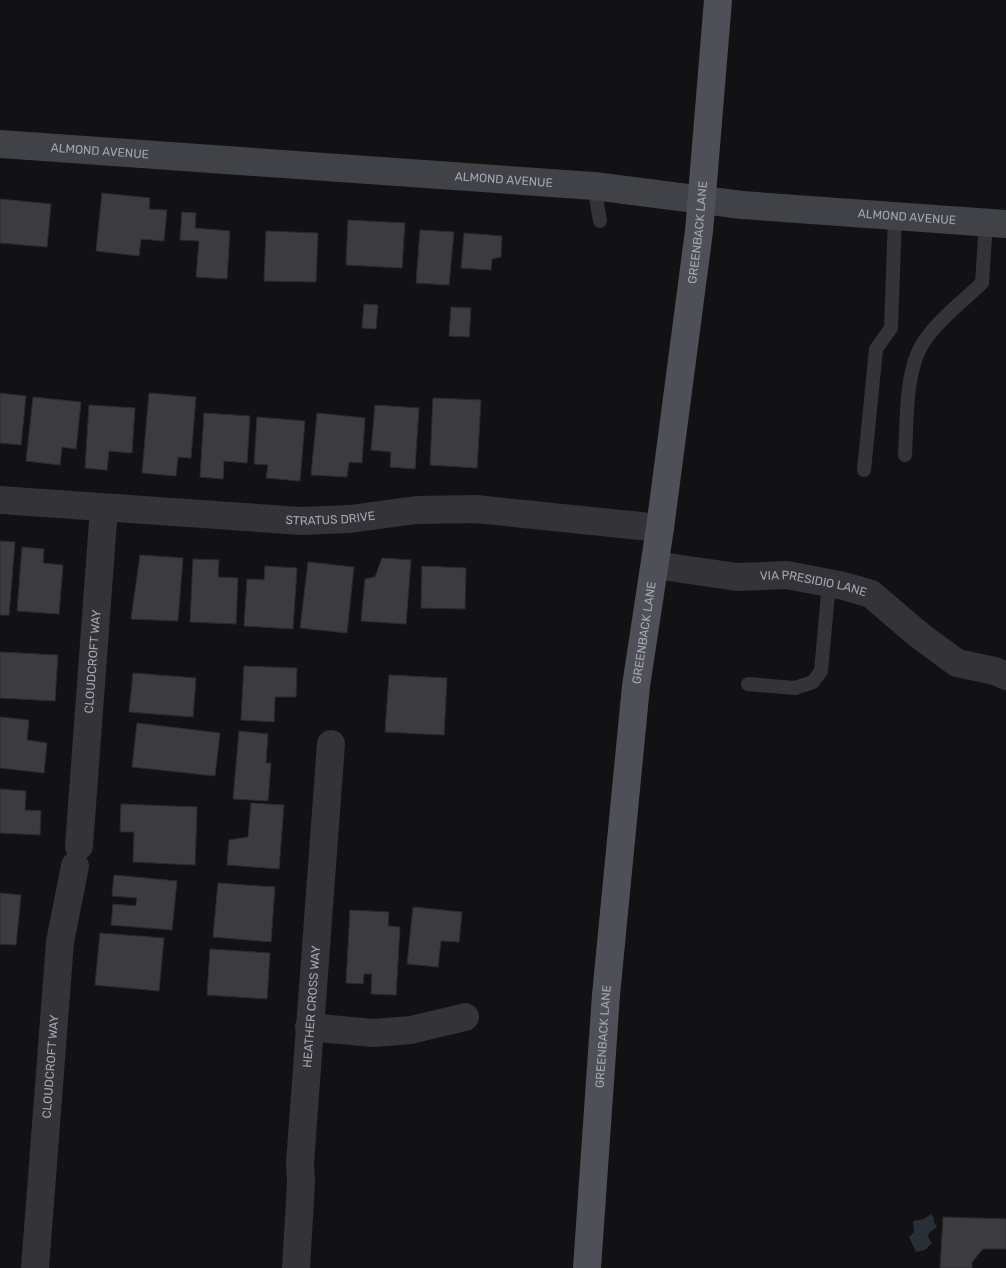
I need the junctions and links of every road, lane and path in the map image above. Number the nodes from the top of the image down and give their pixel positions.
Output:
1 (718, 0) edge
2 (0, 144) edge
3 (594, 186) junction
4 (702, 200) junction
5 (895, 216) junction
6 (600, 221) dead end
7 (996, 223) edge
8 (905, 455) dead end
9 (864, 470) dead end
10 (0, 500) edge
11 (104, 508) junction
12 (660, 528) junction
13 (655, 565) junction
14 (829, 583) junction
15 (1006, 676) edge
16 (748, 684) dead end
17 (331, 744) dead end
18 (465, 1017) dead end
19 (309, 1027) junction
20 (35, 1268) edge
21 (296, 1268) edge
22 (587, 1268) edge

1 - 4 main road, GREENBACK LANE
2 - 3 street, ALMOND AVENUE
3 - 4 street, ALMOND AVENUE
3 - 6 lane
4 - 5 street, ALMOND AVENUE
4 - 12 main road, GREENBACK LANE
5 - 7 street, ALMOND AVENUE
5 - 9 lane
7 - 8 lane
10 - 11 street, STRATUS DRIVE
11 - 12 street, STRATUS DRIVE
11 - 20 street, CLOUDCROFT WAY
12 - 13 main road, GREENBACK LANE
13 - 14 street, VIA PRESIDIO LANE
13 - 22 main road, GREENBACK LANE
14 - 15 street, VIA PRESIDIO LANE
14 - 16 lane
17 - 19 street, HEATHER CROSS WAY
18 - 19 street
19 - 21 street, HEATHER CROSS WAY

